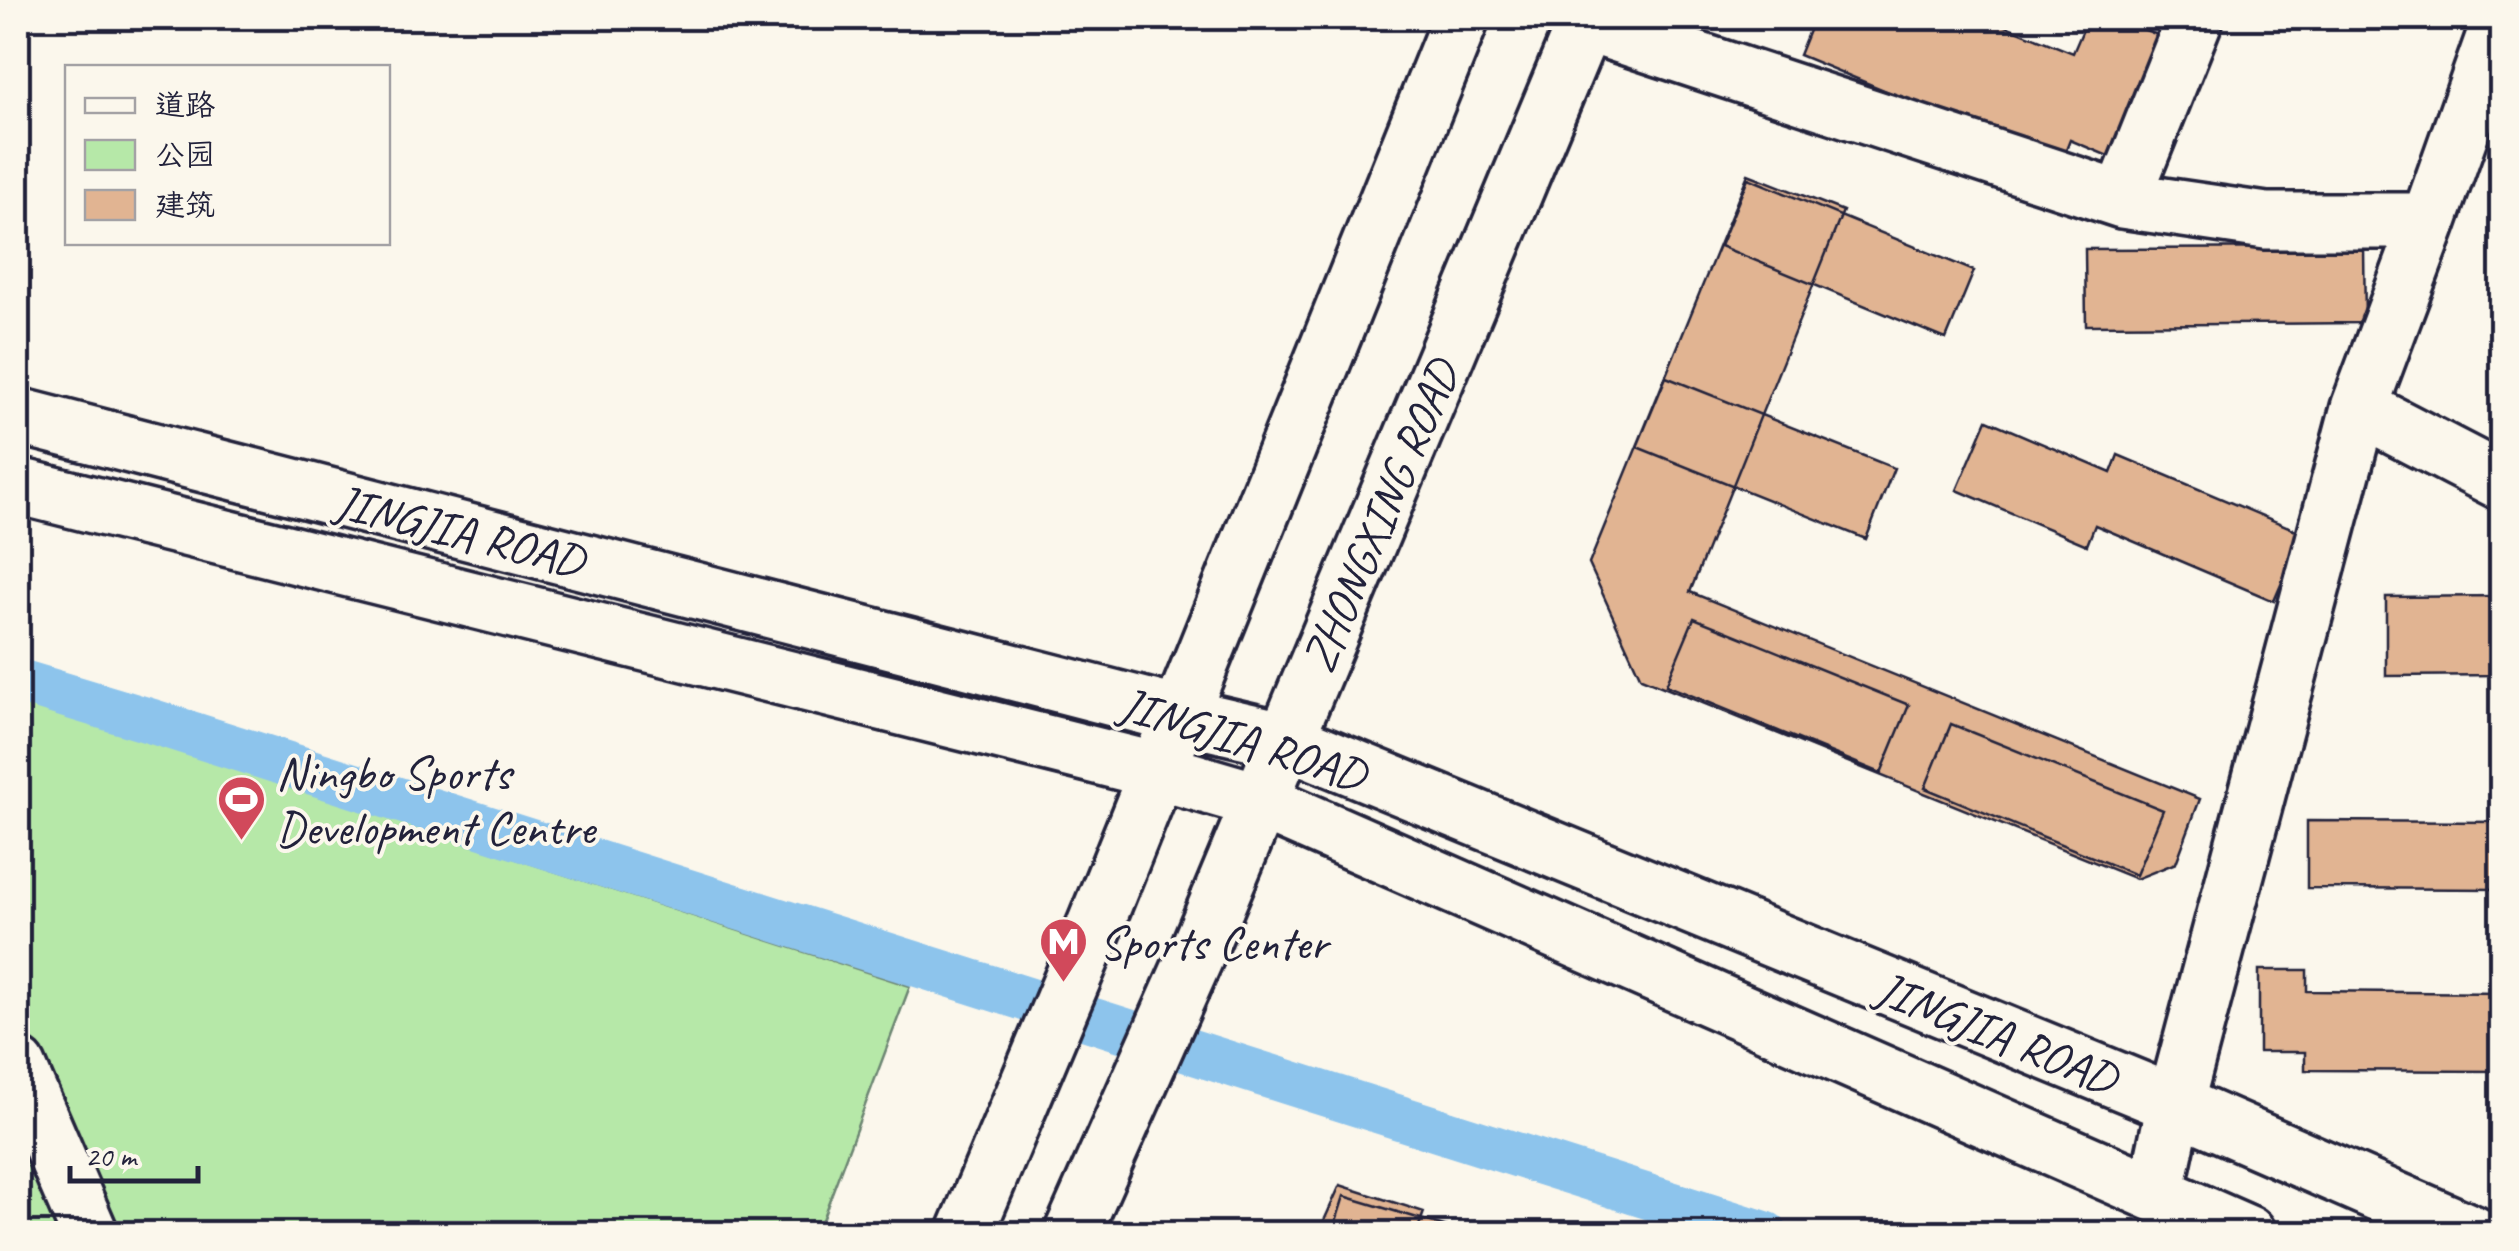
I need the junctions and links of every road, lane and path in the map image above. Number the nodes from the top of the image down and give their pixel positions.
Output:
1 (1460, 18) edge
2 (2195, 18) edge
3 (2501, 18) edge
4 (1586, 20) edge
5 (2122, 200) junction
6 (2429, 222) junction
7 (2360, 408) junction
8 (18, 416) edge
9 (2502, 482) edge
10 (18, 486) edge
11 (1179, 715) junction
12 (1286, 740) junction
13 (1157, 771) junction
14 (1260, 801) junction
15 (18, 1067) edge
16 (2175, 1104) junction
17 (2156, 1193) junction
18 (90, 1234) edge
19 (966, 1234) edge
20 (1072, 1234) edge
21 (2248, 1234) edge
22 (2473, 1234) edge

1 - 11 main road
2 - 5 main road
3 - 6 main road
4 - 5 main road
4 - 12 main road, ZHONGXING ROAD
5 - 6 main road
6 - 7 main road
7 - 9 main road
7 - 16 main road
8 - 11 main road, JINGJIA ROAD
10 - 13 main road, JINGJIA ROAD
11 - 12 main road, JINGJIA ROAD
11 - 13 main road
12 - 14 main road, ZHONGXING ROAD
12 - 16 main road, JINGJIA ROAD
13 - 14 main road, JINGJIA ROAD
13 - 19 main road
14 - 17 main road, JINGJIA ROAD
14 - 20 main road, ZHONGXING ROAD
15 - 18 main road
16 - 17 main road
16 - 22 main road, JINGJIA ROAD
17 - 21 main road, JINGJIA ROAD

